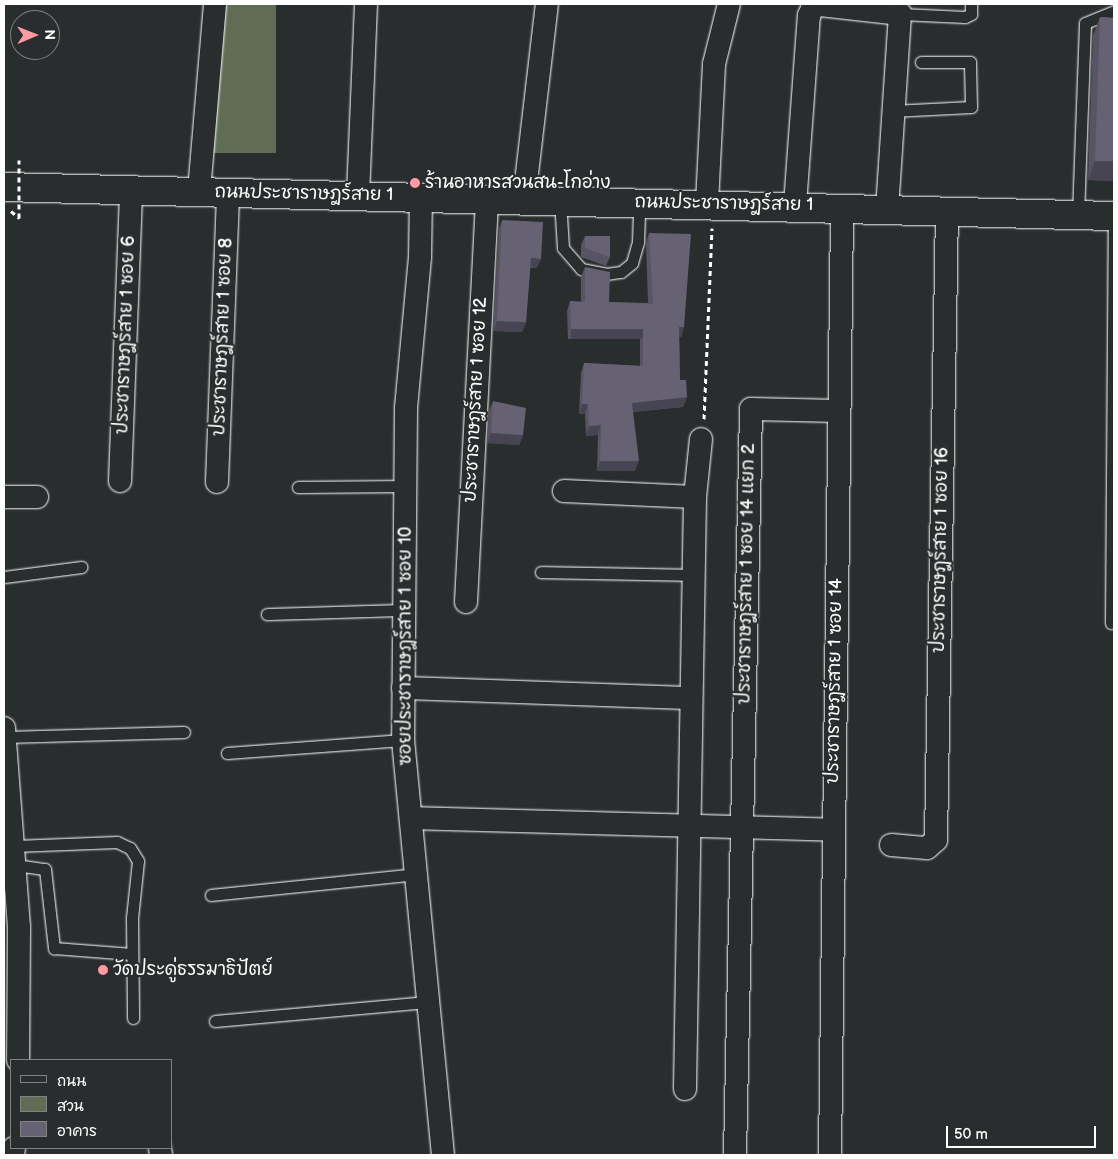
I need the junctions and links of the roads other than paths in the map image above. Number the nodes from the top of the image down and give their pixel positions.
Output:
1 (215, 4) edge
2 (366, 4) edge
3 (547, 4) edge
4 (729, 4) edge
5 (971, 4) edge
6 (900, 9) edge
7 (1114, 11) edge
8 (921, 62) dead end
9 (892, 111) junction
10 (4, 187) edge
11 (131, 190) junction
12 (199, 191) junction
13 (228, 192) junction
14 (358, 195) junction
15 (421, 196) junction
16 (487, 198) junction
17 (524, 199) junction
18 (560, 200) junction
19 (639, 202) junction
20 (710, 203) junction
21 (795, 205) junction
22 (842, 207) junction
23 (887, 208) junction
24 (947, 210) junction
25 (1078, 215) junction
26 (1114, 216) edge
27 (838, 411) junction
28 (701, 439) road end
29 (120, 481) dead end
30 (217, 482) dead end
31 (407, 486) junction
32 (298, 487) dead end
33 (564, 491) dead end
34 (4, 497) edge
35 (37, 497) dead end
36 (695, 497) junction
37 (81, 567) dead end
38 (541, 572) dead end
39 (693, 576) junction
40 (4, 577) edge
41 (466, 602) dead end
42 (404, 610) junction
43 (267, 614) dead end
44 (1111, 623) dead end
45 (403, 688) junction
46 (690, 698) junction
47 (4, 732) edge
48 (184, 732) dead end
49 (403, 740) junction
50 (227, 753) dead end
51 (6, 778) edge
52 (411, 818) junction
53 (687, 824) junction
54 (742, 826) junction
55 (834, 830) junction
56 (891, 845) dead end
57 (15, 855) junction
58 (417, 874) junction
59 (211, 895) dead end
60 (132, 954) junction
61 (430, 1002) junction
62 (133, 1018) dead end
63 (215, 1021) dead end
64 (18, 1059) edge
65 (685, 1089) dead end
66 (443, 1155) edge
67 (736, 1155) edge
68 (830, 1155) edge

1 - 12 street
2 - 14 street
3 - 17 street
4 - 20 street
5 - 6 lane
6 - 9 street
6 - 21 street
7 - 25 lane
8 - 9 lane
9 - 23 street
10 - 11 main road, ถนนประชาราษฎร์สาย 1
11 - 12 main road, ถนนประชาราษฎร์สาย 1
11 - 29 street, ประชาราษฎร์สาย 1 ซอย 6
12 - 13 main road, ถนนประชาราษฎร์สาย 1
13 - 14 main road, ถนนประชาราษฎร์สาย 1
13 - 30 street, ประชาราษฎร์สาย 1 ซอย 8
14 - 15 main road, ถนนประชาราษฎร์สาย 1
15 - 16 main road, ถนนประชาราษฎร์สาย 1
15 - 31 street, ซอยประชาราษฎร์สาย 1 ซอย 10
16 - 17 main road, ถนนประชาราษฎร์สาย 1
16 - 41 street, ประชาราษฎร์สาย 1 ซอย 12
17 - 18 main road, ถนนประชาราษฎร์สาย 1
18 - 19 main road, ถนนประชาราษฎร์สาย 1
18 - 19 lane
19 - 20 main road, ถนนประชาราษฎร์สาย 1
20 - 21 main road, ถนนประชาราษฎร์สาย 1
21 - 22 main road, ถนนประชาราษฎร์สาย 1
22 - 23 main road, ถนนประชาราษฎร์สาย 1
22 - 27 street, ประชาราษฎร์สาย 1 ซอย 14
23 - 24 main road, ถนนประชาราษฎร์สาย 1
24 - 25 main road, ถนนประชาราษฎร์สาย 1
24 - 56 street, ประชาราษฎร์สาย 1 ซอย 16
25 - 26 main road, ถนนประชาราษฎร์สาย 1
26 - 44 lane
27 - 54 street, ประชาราษฎร์สาย 1 ซอย 14 แยก 2
27 - 55 street, ประชาราษฎร์สาย 1 ซอย 14
28 - 36 street
31 - 32 lane
31 - 42 street, ซอยประชาราษฎร์สาย 1 ซอย 10
33 - 36 street
34 - 35 street
36 - 39 street
37 - 40 lane
38 - 39 lane
39 - 46 street
42 - 43 lane
42 - 45 street, ซอยประชาราษฎร์สาย 1 ซอย 10
45 - 46 street
45 - 49 street, ซอยประชาราษฎร์สาย 1 ซอย 10
46 - 53 street
47 - 48 lane
47 - 51 street
49 - 50 lane
49 - 52 street, ซอยประชาราษฎร์สาย 1 ซอย 10
51 - 57 street
52 - 53 street
52 - 58 street, ซอยประชาราษฎร์สาย 1 ซอย 10
53 - 54 street
53 - 65 street
54 - 55 street
54 - 67 street
55 - 68 street, ประชาราษฎร์สาย 1 ซอย 14
57 - 60 lane
57 - 60 lane
57 - 64 street
58 - 59 lane
58 - 61 street, ซอยประชาราษฎร์สาย 1 ซอย 10
60 - 62 lane
61 - 63 lane
61 - 66 street, ซอยประชาราษฎร์สาย 1 ซอย 10

